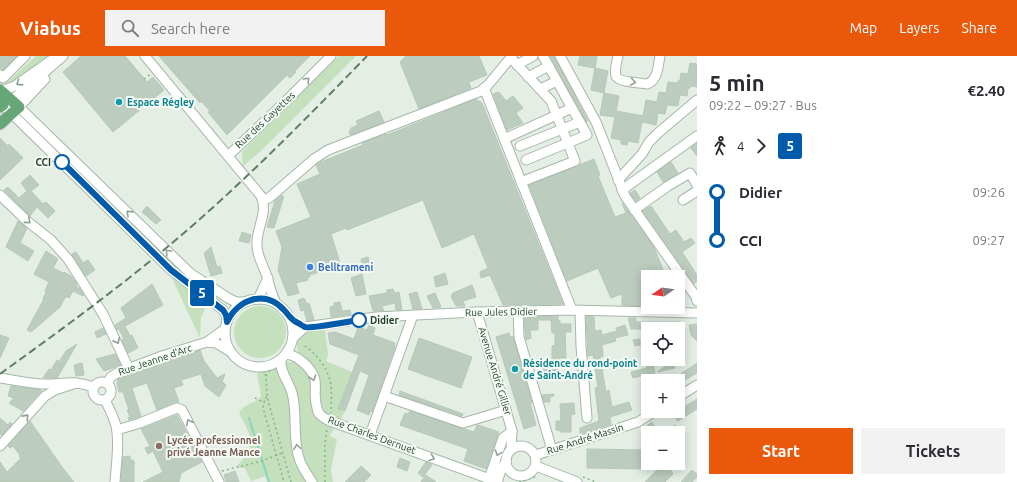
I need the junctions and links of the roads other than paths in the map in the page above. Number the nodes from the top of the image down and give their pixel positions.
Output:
1 (25, 56) edge
2 (58, 56) edge
3 (64, 56) edge
4 (145, 56) edge
5 (331, 56) edge
6 (534, 56) edge
7 (543, 56) edge
8 (560, 56) edge
9 (618, 56) edge
10 (660, 56) edge
11 (513, 60) edge
12 (549, 66) junction
13 (0, 75) edge
14 (528, 76) junction
15 (557, 80) junction
16 (484, 88) junction
17 (540, 89) junction
18 (564, 94) junction
19 (697, 100) edge
20 (551, 101) junction
21 (6, 102) edge
22 (572, 108) junction
23 (557, 115) junction
24 (580, 122) junction
25 (0, 124) edge
26 (563, 129) junction
27 (697, 136) edge
28 (504, 139) junction
29 (568, 143) junction
30 (520, 146) dead end
31 (228, 156) junction
32 (526, 160) dead end
33 (618, 180) junction
34 (521, 182) junction
35 (697, 185) edge
36 (622, 190) junction
37 (697, 191) edge
38 (0, 195) edge
39 (263, 200) junction
40 (683, 200) dead end
41 (634, 210) junction
42 (268, 278) junction
43 (258, 299) junction
44 (697, 301) edge
45 (244, 302) junction
46 (276, 303) junction
47 (518, 311) junction
48 (576, 311) junction
49 (477, 312) junction
50 (697, 313) edge
51 (413, 315) junction
52 (290, 319) junction
53 (226, 325) junction
54 (305, 327) junction
55 (293, 338) junction
56 (207, 342) junction
57 (231, 352) junction
58 (280, 359) junction
59 (129, 369) junction
60 (0, 378) edge
61 (76, 383) junction
62 (107, 383) junction
63 (42, 384) junction
64 (697, 385) edge
65 (94, 387) junction
66 (685, 393) edge
67 (45, 396) junction
68 (384, 396) junction
69 (105, 400) junction
70 (506, 410) junction
71 (587, 418) dead end
72 (644, 418) edge
73 (116, 430) junction
74 (512, 431) junction
75 (370, 435) junction
76 (0, 446) edge
77 (525, 446) junction
78 (511, 449) junction
79 (552, 450) junction
80 (536, 455) junction
81 (506, 462) junction
82 (536, 466) junction
83 (518, 479) edge
84 (495, 481) edge
85 (115, 482) edge
86 (219, 482) edge
87 (312, 482) edge
88 (509, 482) edge
89 (577, 482) edge

1 - 13 street
2 -> 21 street
3 - 21 street
4 - 31 street
31 -> 5 street, Rue des Gayettes
6 - 11 street
7 - 12 street
8 - 33 street
9 -> 10 street
11 - 14 street
11 - 16 street
12 - 14 street
12 - 15 street
14 - 17 street
15 - 17 street
15 - 18 street
16 - 28 street
16 - 39 street
17 - 20 street
18 - 20 street
18 - 22 street
19 - 33 street
20 - 23 street
21 - 25 main road
45 -> 21 street
21 - 53 street
22 - 23 street
22 - 24 street
23 - 26 street
23 - 28 street
24 - 26 street
24 - 29 street
26 - 29 street
26 - 30 street
27 - 36 street
28 - 34 street
29 - 32 street
29 - 34 street
31 - 39 street, Rue des Gayettes
33 - 36 street
34 - 48 street
35 - 41 street
36 - 41 street
37 - 40 street
38 -> 59 street
39 - 42 street
41 - 44 street
42 - 43 street
42 - 46 street
43 - 45 street
43 - 46 street
45 - 53 street
46 - 52 street
47 - 48 street, Rue Jules Didier
47 - 49 street, Rue Jules Didier
47 - 79 street
48 - 50 street, Rue Jules Didier
48 - 71 street
49 - 51 street, Rue Jules Didier
49 - 70 street, Avenue André Gillier
51 - 54 street, Rue Jules Didier
51 - 68 street
52 - 54 street
52 - 55 street
53 - 56 street, Rue Jeanne d'Arc
53 - 57 street
54 - 55 street
55 - 58 street
56 - 57 street
56 - 59 street, Rue Jeanne d'Arc
57 - 58 street
58 -> 75 street, Rue Charles Dernuet
87 -> 58 street
59 - 62 street, Rue Jeanne d'Arc
60 - 63 street
61 - 63 street
61 - 65 street
61 - 67 street
62 - 65 street
62 - 69 street
63 - 67 street
64 - 66 street
65 - 69 street
76 -> 67 street
68 - 70 street
68 - 75 street
69 - 73 street
70 - 74 street, Avenue André Gillier
72 - 79 street, Rue André Massin
73 - 85 street
86 -> 73 street
74 - 77 street, Avenue André Gillier
74 - 78 street, Avenue André Gillier
74 -> 84 street
75 -> 84 street, Rue Charles Dernuet
77 - 78 street
77 - 80 street
78 - 81 street
79 - 80 street, Rue André Massin
80 - 82 street
81 - 83 street
81 - 84 street
82 - 83 street
82 - 89 street
83 - 88 street

